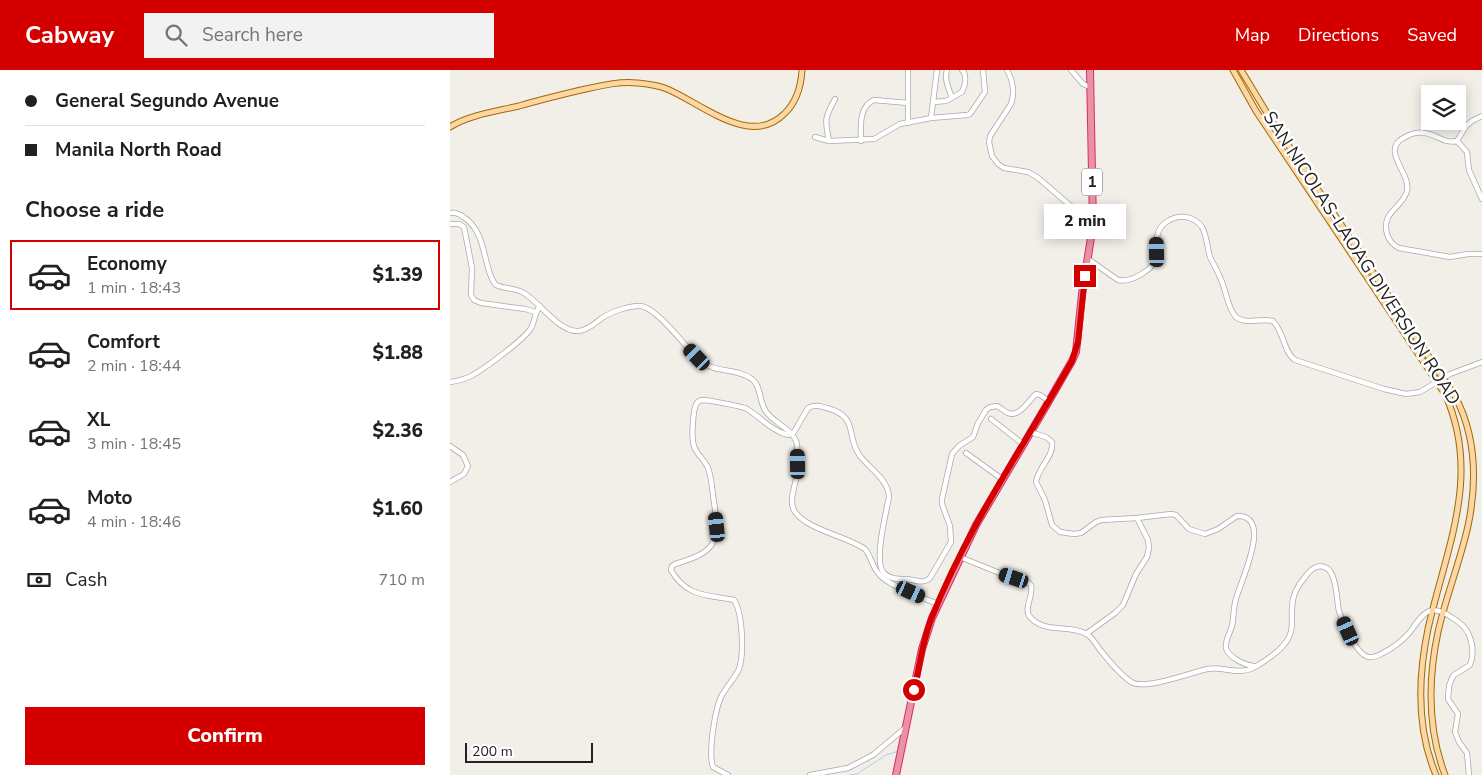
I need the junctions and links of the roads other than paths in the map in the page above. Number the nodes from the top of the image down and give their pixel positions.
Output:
1 (802, 70) edge
2 (908, 70) edge
3 (937, 70) edge
4 (947, 70) edge
5 (962, 70) edge
6 (983, 70) edge
7 (1007, 70) edge
8 (1071, 70) edge
9 (1090, 70) edge
10 (1233, 70) edge
11 (1241, 70) edge
12 (1090, 87) junction
13 (952, 98) junction
14 (834, 100) dead end
15 (908, 102) junction
16 (933, 102) junction
17 (1482, 116) edge
18 (931, 118) junction
19 (908, 122) junction
20 (450, 127) edge
21 (815, 137) dead end
22 (862, 141) junction
23 (1457, 141) junction
24 (829, 142) junction
25 (1482, 199) edge
26 (450, 213) edge
27 (450, 224) edge
28 (1094, 225) junction
29 (1482, 254) edge
30 (1088, 259) junction
31 (540, 306) junction
32 (535, 312) junction
33 (1482, 362) edge
34 (1443, 379) junction
35 (450, 382) edge
36 (1437, 382) junction
37 (1049, 401) junction
38 (991, 419) dead end
39 (1030, 432) junction
40 (792, 434) junction
41 (1023, 444) junction
42 (450, 446) edge
43 (966, 453) dead end
44 (1002, 479) junction
45 (450, 482) edge
46 (1137, 518) junction
47 (960, 556) junction
48 (938, 604) junction
49 (1433, 610) junction
50 (1443, 612) junction
51 (1086, 634) junction
52 (1256, 666) junction
53 (906, 728) junction
54 (728, 775) edge
55 (810, 775) edge
56 (896, 775) edge
57 (1436, 775) edge
58 (1445, 775) edge
59 (1469, 775) edge

1 - 20 main road
2 - 15 street
3 - 16 street
4 - 13 street
5 - 13 street
6 - 18 street
7 - 28 street
8 - 12 street
9 - 12 highway, 1
10 - 36 main road, SAN NICOLAS-LAOAG DIVERSION ROAD
11 - 34 main road, SAN NICOLAS-LAOAG DIVERSION ROAD
12 - 28 highway, 1
13 - 16 street
14 - 24 street
15 - 19 street
15 - 22 street
16 - 18 street
17 - 23 street
18 - 19 street
19 - 22 street
21 - 24 street
22 - 24 street
23 - 25 street
23 - 29 street
26 - 31 street
27 - 32 street
28 - 30 highway, 1
30 - 36 street
30 - 37 highway, 1
31 - 32 street
31 - 40 street
32 - 35 street
33 - 34 street
34 - 36 street
34 - 50 main road, SAN NICOLAS-LAOAG DIVERSION ROAD
36 - 49 main road, SAN NICOLAS-LAOAG DIVERSION ROAD
37 - 39 highway, 1
37 - 40 street
38 - 41 street
39 - 41 highway, 1
39 - 46 street
40 - 48 street
40 - 54 street
41 - 44 highway, 1
42 - 45 street
43 - 44 street
44 - 47 highway, 1
46 - 51 street
46 - 52 street
47 - 48 highway, 1
47 - 51 street
48 - 53 highway, 1
49 - 50 street
49 - 52 street
49 - 57 main road, SAN NICOLAS-LAOAG DIVERSION ROAD
50 - 58 main road, SAN NICOLAS-LAOAG DIVERSION ROAD
50 - 59 street
51 - 52 street
53 - 55 street
53 - 56 highway, 1

